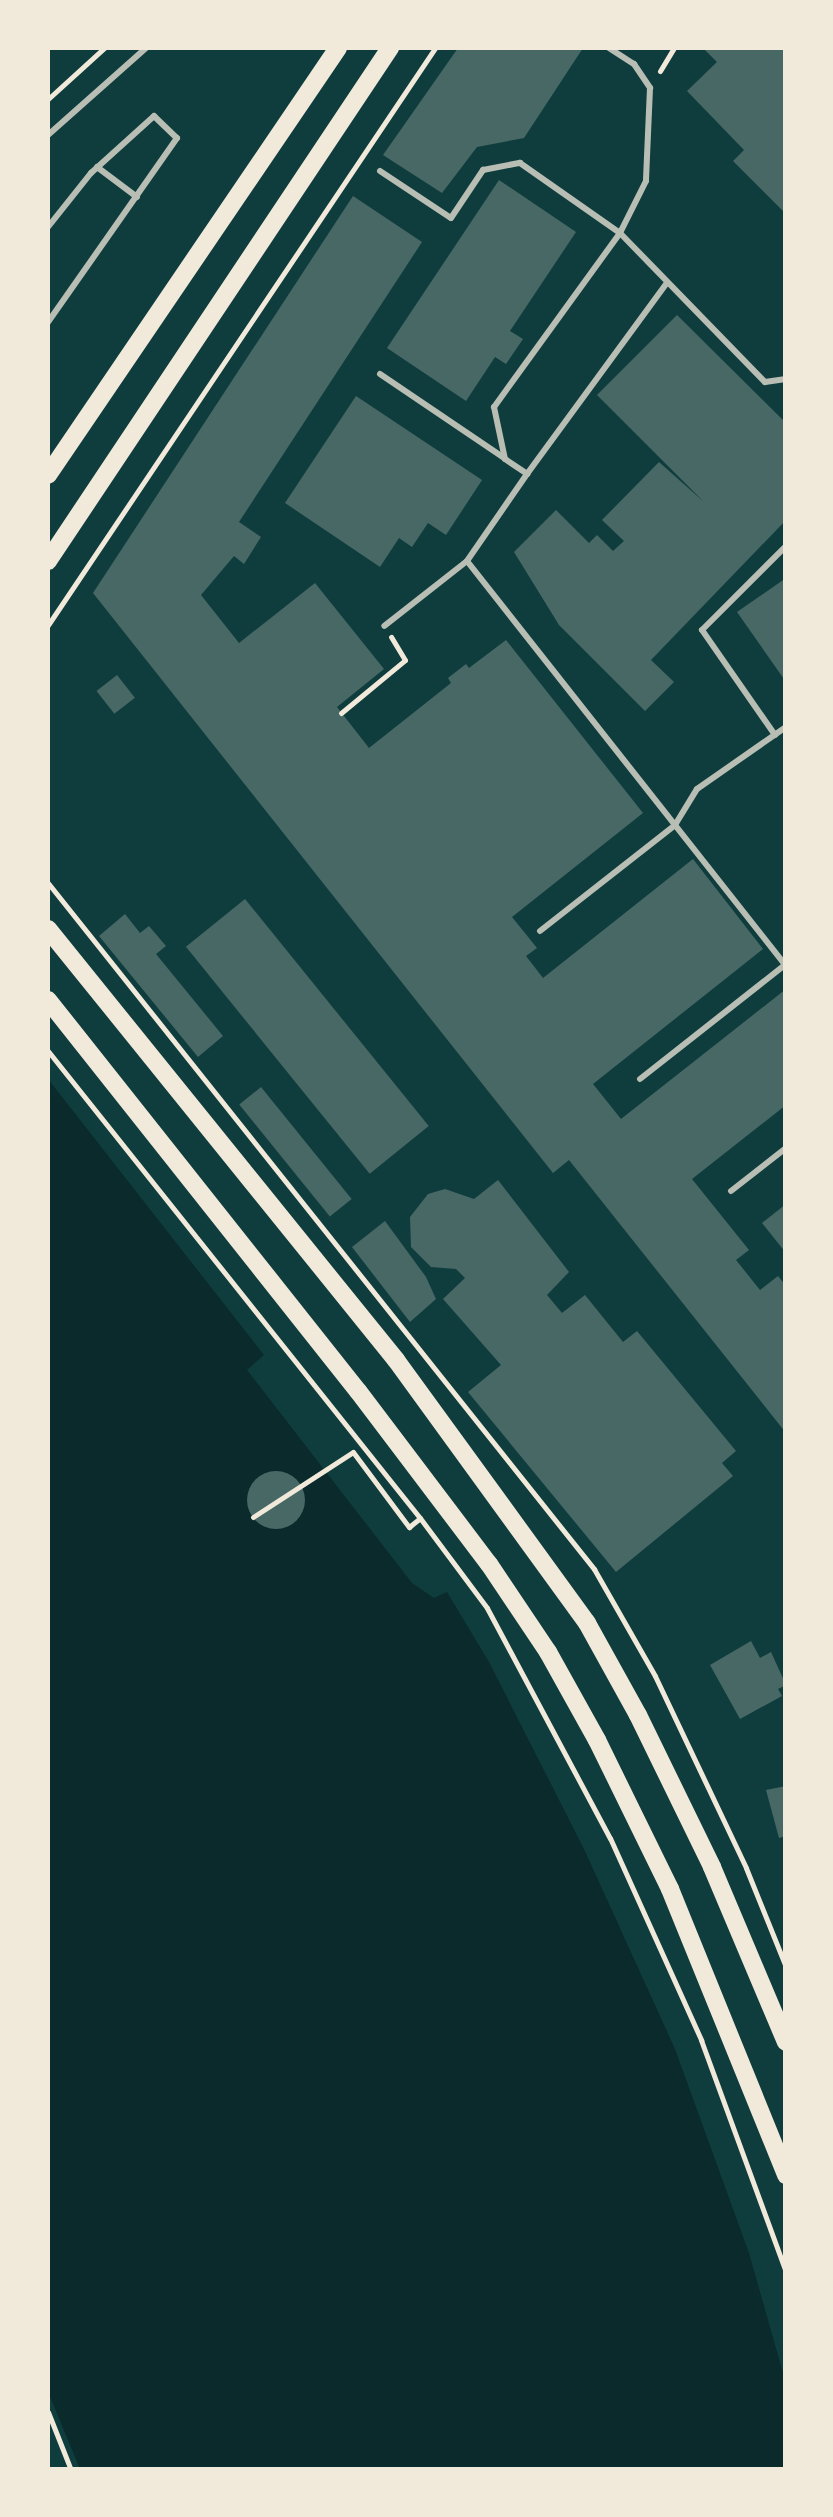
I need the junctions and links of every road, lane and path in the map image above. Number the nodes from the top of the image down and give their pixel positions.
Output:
1 (104, 48) edge
2 (146, 48) edge
3 (338, 48) edge
4 (390, 48) edge
5 (435, 48) edge
6 (609, 48) edge
7 (624, 48) edge
8 (674, 48) edge
9 (634, 64) junction
10 (650, 88) junction
11 (48, 99) edge
12 (48, 135) edge
13 (97, 166) junction
14 (380, 171) dead end
15 (137, 197) junction
16 (48, 228) edge
17 (620, 233) junction
18 (667, 284) junction
19 (48, 322) edge
20 (380, 374) dead end
21 (786, 379) edge
22 (505, 459) junction
23 (527, 474) junction
24 (48, 476) edge
25 (786, 546) edge
26 (467, 560) junction
27 (48, 561) edge
28 (48, 625) edge
29 (384, 626) joint
30 (342, 712) dead end
31 (786, 727) edge
32 (774, 735) junction
33 (675, 826) junction
34 (48, 929) edge
35 (540, 932) dead end
36 (785, 965) edge
37 (48, 1000) edge
38 (48, 1051) edge
39 (640, 1078) dead end
40 (786, 1148) edge
41 (731, 1190) dead end
42 (254, 1517) dead end
43 (420, 1518) junction
44 (786, 2042) edge
45 (786, 2174) edge
46 (784, 2259) edge
47 (786, 2272) edge
48 (48, 2412) edge
49 (71, 2470) edge

1 - 11 path
2 - 12 lane
3 - 24 main road
4 - 27 main road
5 - 28 path
6 - 9 lane
7 - 9 lane
8 - 10 path
9 - 10 lane
10 - 17 lane
13 - 15 lane
13 - 15 lane
13 - 16 lane
14 - 17 lane
15 - 19 lane
17 - 18 lane
17 - 22 lane
18 - 21 lane
18 - 23 lane
20 - 22 lane
22 - 23 lane
23 - 26 lane
25 - 32 lane
26 - 29 lane
26 - 33 lane
29 - 30 path
31 - 32 lane
32 - 33 lane
33 - 35 lane
33 - 36 lane
34 - 44 main road
36 - 39 lane
37 - 45 main road
38 - 43 path
40 - 41 lane
42 - 43 path
43 - 46 path
46 - 47 path
48 - 49 path

